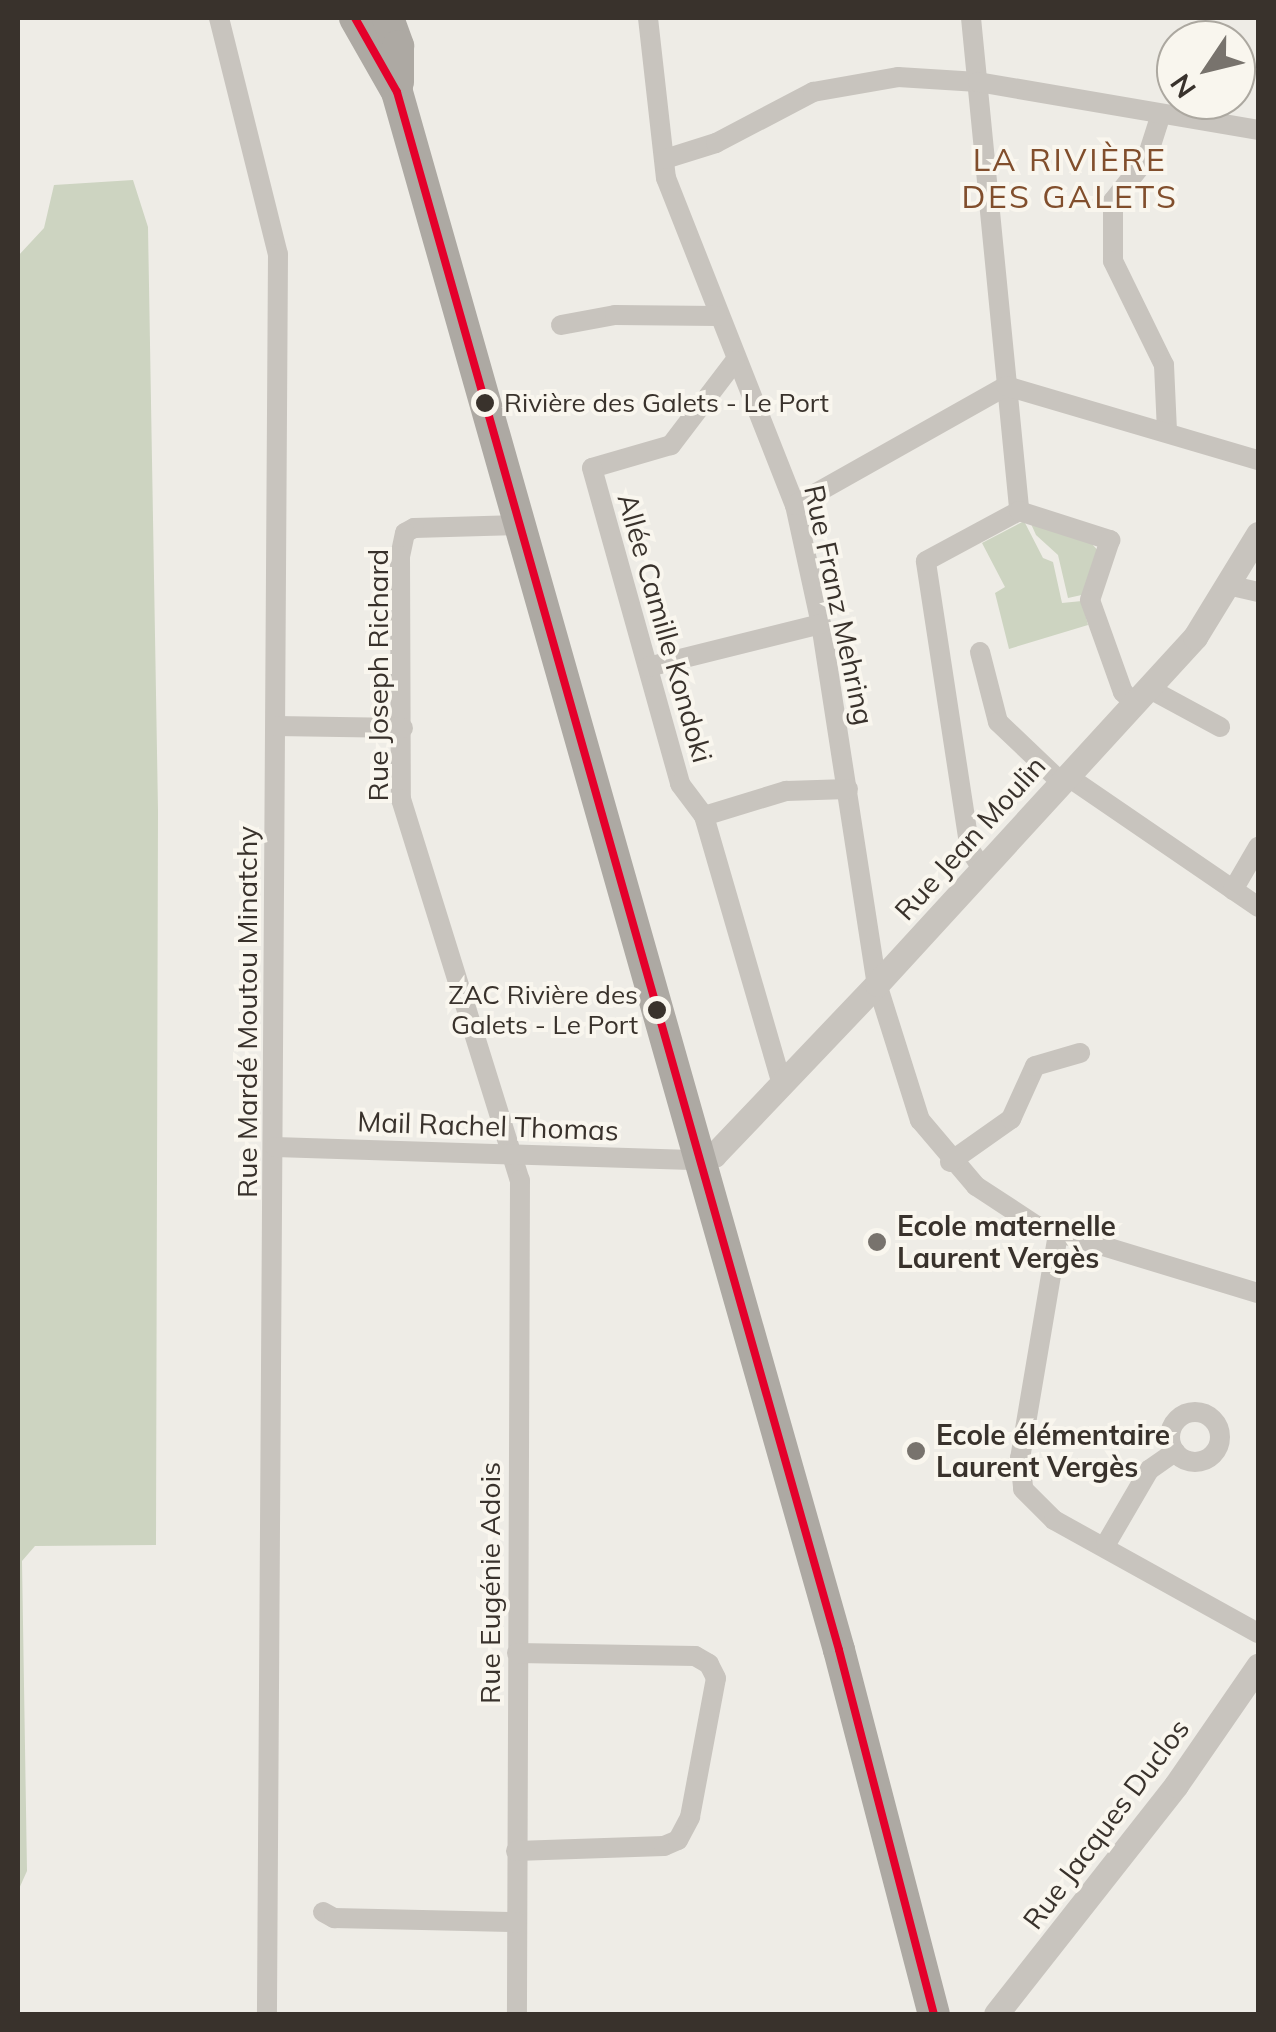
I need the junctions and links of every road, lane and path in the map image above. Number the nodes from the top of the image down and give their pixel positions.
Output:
1 (218, 18) edge
2 (355, 18) edge
3 (388, 18) edge
4 (648, 18) edge
5 (971, 18) edge
6 (978, 82) junction
7 (397, 92) junction
8 (1156, 113) edge
9 (1159, 120) edge
10 (1197, 120) edge
11 (1258, 130) edge
12 (665, 160) junction
13 (716, 316) junction
14 (561, 325) dead end
15 (735, 361) junction
16 (1006, 386) junction
17 (1167, 432) junction
18 (1258, 460) edge
19 (795, 505) junction
20 (1019, 511) junction
21 (517, 524) junction
22 (1258, 534) edge
23 (1232, 586) junction
24 (1258, 592) edge
25 (821, 624) junction
26 (980, 652) dead end
27 (648, 667) junction
28 (1141, 696) junction
29 (276, 726) junction
30 (403, 728) junction
31 (1220, 728) dead end
32 (1064, 779) junction
33 (848, 789) junction
34 (704, 816) junction
35 (1258, 848) edge
36 (983, 870) junction
37 (1233, 890) junction
38 (1258, 907) edge
39 (877, 984) junction
40 (1080, 1053) dead end
41 (782, 1084) junction
42 (275, 1147) junction
43 (511, 1154) junction
44 (700, 1160) junction
45 (950, 1162) junction
46 (1058, 1234) junction
47 (1258, 1292) edge
48 (1175, 1452) dead end
49 (1106, 1544) junction
50 (1258, 1633) edge
51 (518, 1654) junction
52 (1258, 1666) edge
53 (516, 1851) junction
54 (323, 1912) dead end
55 (517, 1922) junction
56 (267, 2014) edge
57 (517, 2014) edge
58 (934, 2014) edge
59 (996, 2014) edge

1 - 29 street, Rue Mardé Moutou Minatchy
2 - 7 main road
3 - 7 main road
4 - 12 street, Rue Franz Mehring
5 - 6 street
6 - 8 street
6 - 12 street
6 - 16 street
7 - 21 main road
9 - 17 street
10 - 11 street
12 - 13 street, Rue Franz Mehring
13 - 14 street
13 - 15 street, Rue Franz Mehring
15 - 19 street, Rue Franz Mehring
15 - 27 street, Allée Camille Kondoki
16 - 17 street
16 - 19 street
16 - 20 street
17 - 18 street
19 - 25 street, Rue Franz Mehring
20 - 28 street
20 - 36 street
21 - 30 street, Rue Joseph Richard
21 - 44 main road
22 - 23 street, Rue Jean Moulin
23 - 24 street
23 - 28 street, Rue Jean Moulin
25 - 27 street
25 - 33 street, Rue Franz Mehring
26 - 32 street
27 - 34 street, Allée Camille Kondoki
28 - 31 street
28 - 32 street, Rue Jean Moulin
29 - 30 street
29 - 42 street, Rue Mardé Moutou Minatchy
30 - 43 street, Rue Joseph Richard
32 - 36 street, Rue Jean Moulin
32 - 37 street
33 - 34 street
33 - 39 street, Rue Franz Mehring
34 - 41 street, Allée Camille Kondoki
35 - 37 street
36 - 39 street, Rue Jean Moulin
37 - 38 street
39 - 41 street, Rue Jean Moulin
39 - 45 street, Rue Franz Mehring
40 - 45 street
41 - 44 street, Rue Jean Moulin
42 - 43 street, Mail Rachel Thomas
42 - 56 street, Rue Mardé Moutou Minatchy
43 - 44 street, Mail Rachel Thomas
43 - 51 street, Rue Eugénie Adois
44 - 58 main road
45 - 46 street, Rue Franz Mehring
46 - 47 street, Rue Franz Mehring
46 - 49 street
48 - 49 street
49 - 50 street
51 - 53 street, Rue Eugénie Adois
51 - 53 street
52 - 59 street, Rue Jacques Duclos
53 - 55 street, Rue Eugénie Adois
54 - 55 street
55 - 57 street, Rue Eugénie Adois

